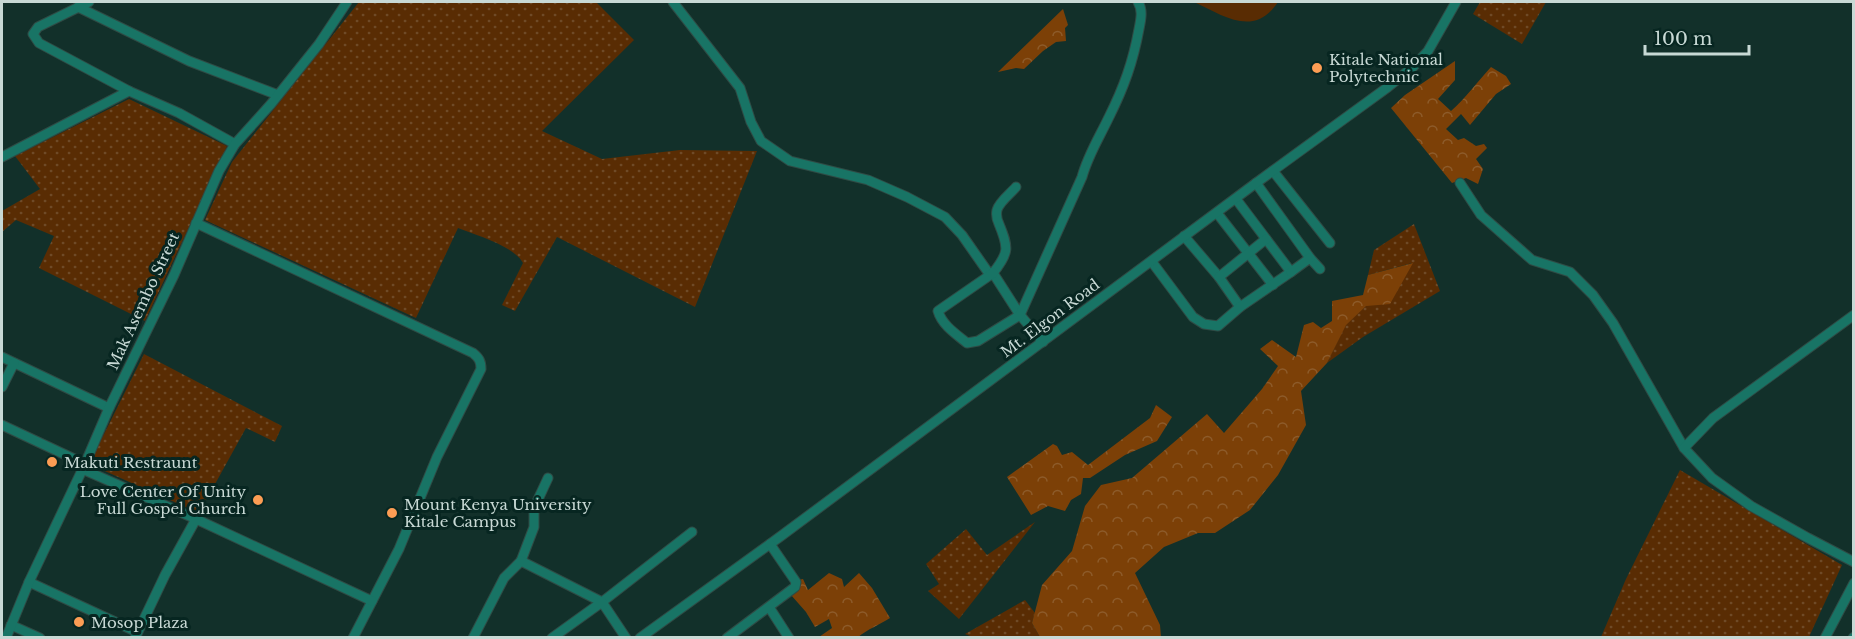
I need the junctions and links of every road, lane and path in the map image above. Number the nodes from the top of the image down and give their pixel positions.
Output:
1 (89, 2) edge
2 (347, 2) edge
3 (673, 2) edge
4 (1138, 2) edge
5 (1456, 2) edge
6 (78, 7) junction
7 (129, 90) junction
8 (278, 95) junction
9 (236, 144) junction
10 (2, 157) edge
11 (1273, 171) junction
12 (1256, 183) junction
13 (1460, 183) dead end
14 (1016, 187) dead end
15 (1236, 199) junction
16 (1217, 213) junction
17 (196, 223) junction
18 (1184, 236) junction
19 (1266, 239) junction
20 (1330, 243) dead end
21 (1248, 254) junction
22 (1310, 258) junction
23 (1152, 262) junction
24 (1320, 269) dead end
25 (1291, 272) junction
26 (992, 274) junction
27 (1219, 277) junction
28 (1273, 285) junction
29 (1240, 307) junction
30 (1020, 315) junction
31 (1854, 315) edge
32 (1043, 342) junction
33 (2, 357) edge
34 (14, 363) junction
35 (2, 387) edge
36 (109, 408) junction
37 (2, 425) edge
38 (1684, 448) junction
39 (83, 466) junction
40 (548, 478) dead end
41 (196, 519) junction
42 (692, 532) dead end
43 (770, 543) junction
44 (521, 561) junction
45 (1854, 562) edge
46 (29, 582) junction
47 (1854, 584) edge
48 (372, 601) junction
49 (602, 602) junction
50 (769, 607) junction
51 (10, 624) junction
52 (136, 635) edge
53 (6, 638) edge
54 (40, 638) edge
55 (353, 638) edge
56 (473, 638) edge
57 (552, 638) edge
58 (626, 638) edge
59 (640, 638) edge
60 (727, 638) edge
61 (789, 638) edge
62 (1825, 638) edge

1 - 6 street
2 - 8 street, Mak Asembo Street
3 - 26 street
4 - 30 street
5 - 11 street, Mt. Elgon Road
6 - 7 street
6 - 8 street
7 - 9 street
7 - 10 street
8 - 9 street, Mak Asembo Street
9 - 17 street, Mak Asembo Street
11 - 12 street, Mt. Elgon Road
11 - 20 street
12 - 15 street, Mt. Elgon Road
12 - 22 street
13 - 38 street
14 - 26 street
15 - 16 street, Mt. Elgon Road
15 - 19 street
16 - 18 street, Mt. Elgon Road
16 - 21 street
17 - 36 street, Mak Asembo Street
17 - 48 street
18 - 23 street, Mt. Elgon Road
18 - 27 street
19 - 21 street
19 - 25 street
21 - 27 street
21 - 28 street
22 - 24 street
22 - 25 street
23 - 29 street
23 - 32 street, Mt. Elgon Road
25 - 28 street
26 - 30 street
26 - 30 street
27 - 29 street
28 - 29 street
30 - 32 street
31 - 38 street
32 - 43 street, Mt. Elgon Road
33 - 34 street
34 - 35 street
34 - 36 street
36 - 39 street, Mak Asembo Street
37 - 39 street
38 - 45 street
39 - 41 street
39 - 46 street, Mak Asembo Street
40 - 44 street
41 - 48 street
41 - 52 street
42 - 49 street
43 - 50 street
43 - 59 street, Mt. Elgon Road
44 - 49 street
44 - 56 street
46 - 51 street, Mak Asembo Street
46 - 52 street
47 - 62 street
48 - 55 street
49 - 57 street
49 - 58 street
50 - 60 street
50 - 61 street
51 - 53 street, Mak Asembo Street
51 - 54 street

